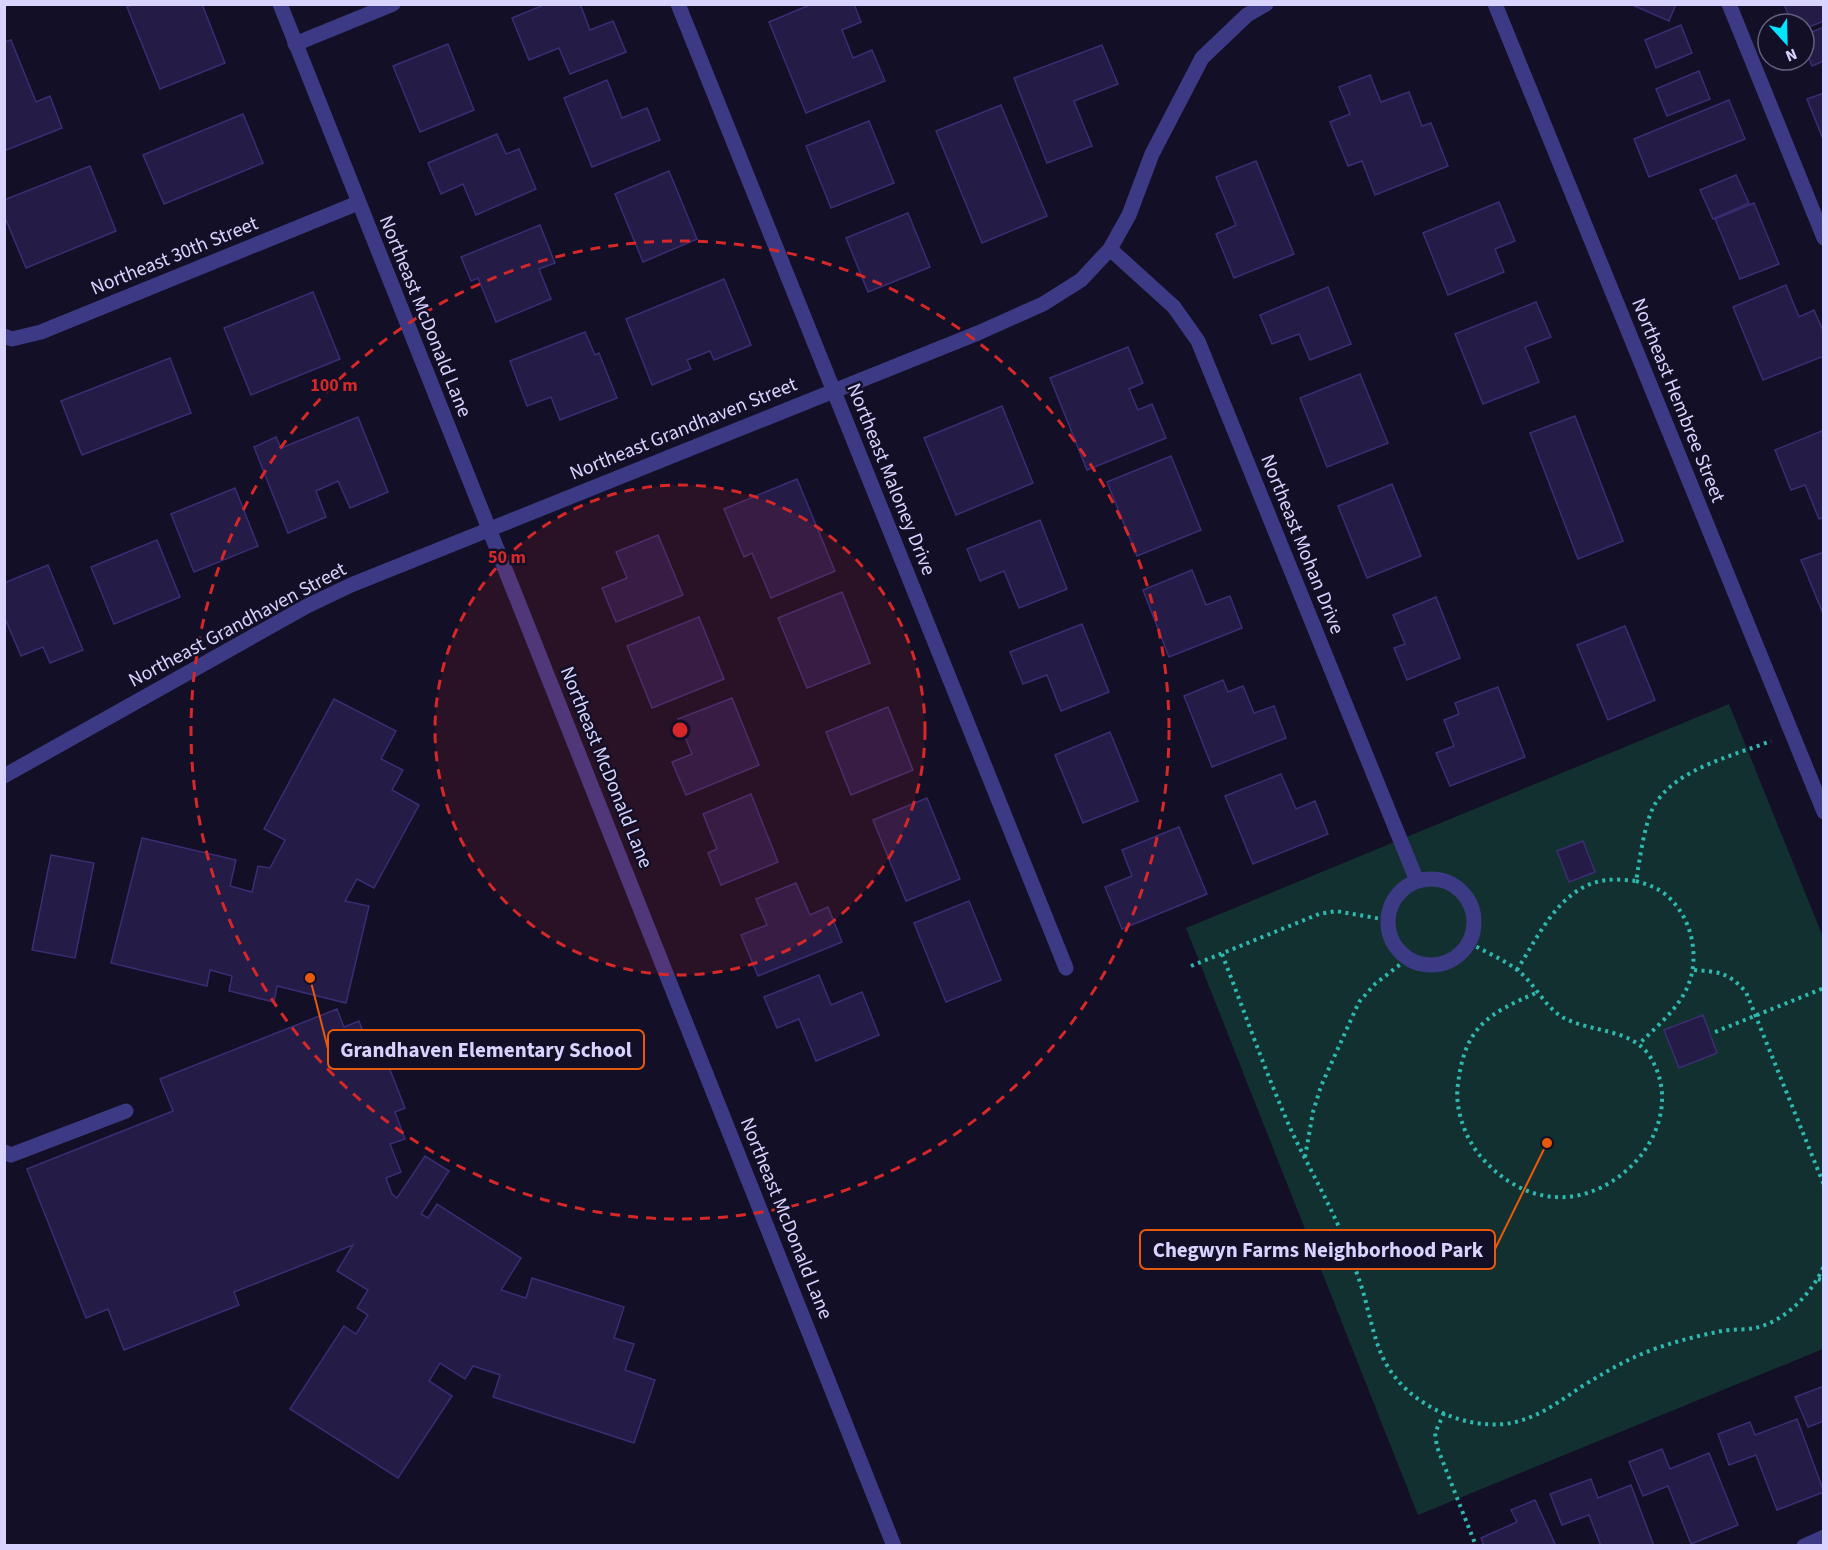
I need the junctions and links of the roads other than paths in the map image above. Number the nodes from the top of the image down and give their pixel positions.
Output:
1 (280, 4) edge
2 (393, 4) edge
3 (678, 4) edge
4 (1266, 4) edge
5 (1495, 4) edge
6 (1729, 4) edge
7 (296, 44) junction
8 (358, 203) junction
9 (1824, 238) edge
10 (1110, 249) junction
11 (4, 336) edge
12 (833, 390) junction
13 (489, 529) junction
14 (4, 776) edge
15 (1824, 812) edge
16 (1417, 880) junction
17 (1066, 968) dead end
18 (126, 1111) dead end
19 (4, 1152) edge
20 (1824, 1538) edge
21 (894, 1545) edge
22 (1804, 1545) edge

1 - 7 street, Northeast McDonald Lane
2 - 7 street
3 - 12 street, Northeast Maloney Drive
4 - 10 street, Northeast Grandhaven Street
5 - 15 street, Northeast Hembree Street
6 - 9 street
7 - 8 street, Northeast McDonald Lane
8 - 11 street, Northeast 30th Street
8 - 13 street, Northeast McDonald Lane
10 - 12 street, Northeast Grandhaven Street
10 - 16 street, Northeast Mohan Drive
12 - 13 street, Northeast Grandhaven Street
12 - 17 street, Northeast Maloney Drive
13 - 14 street, Northeast Grandhaven Street
13 - 21 street, Northeast McDonald Lane
16 - 16 street
18 - 19 street
20 - 22 street

